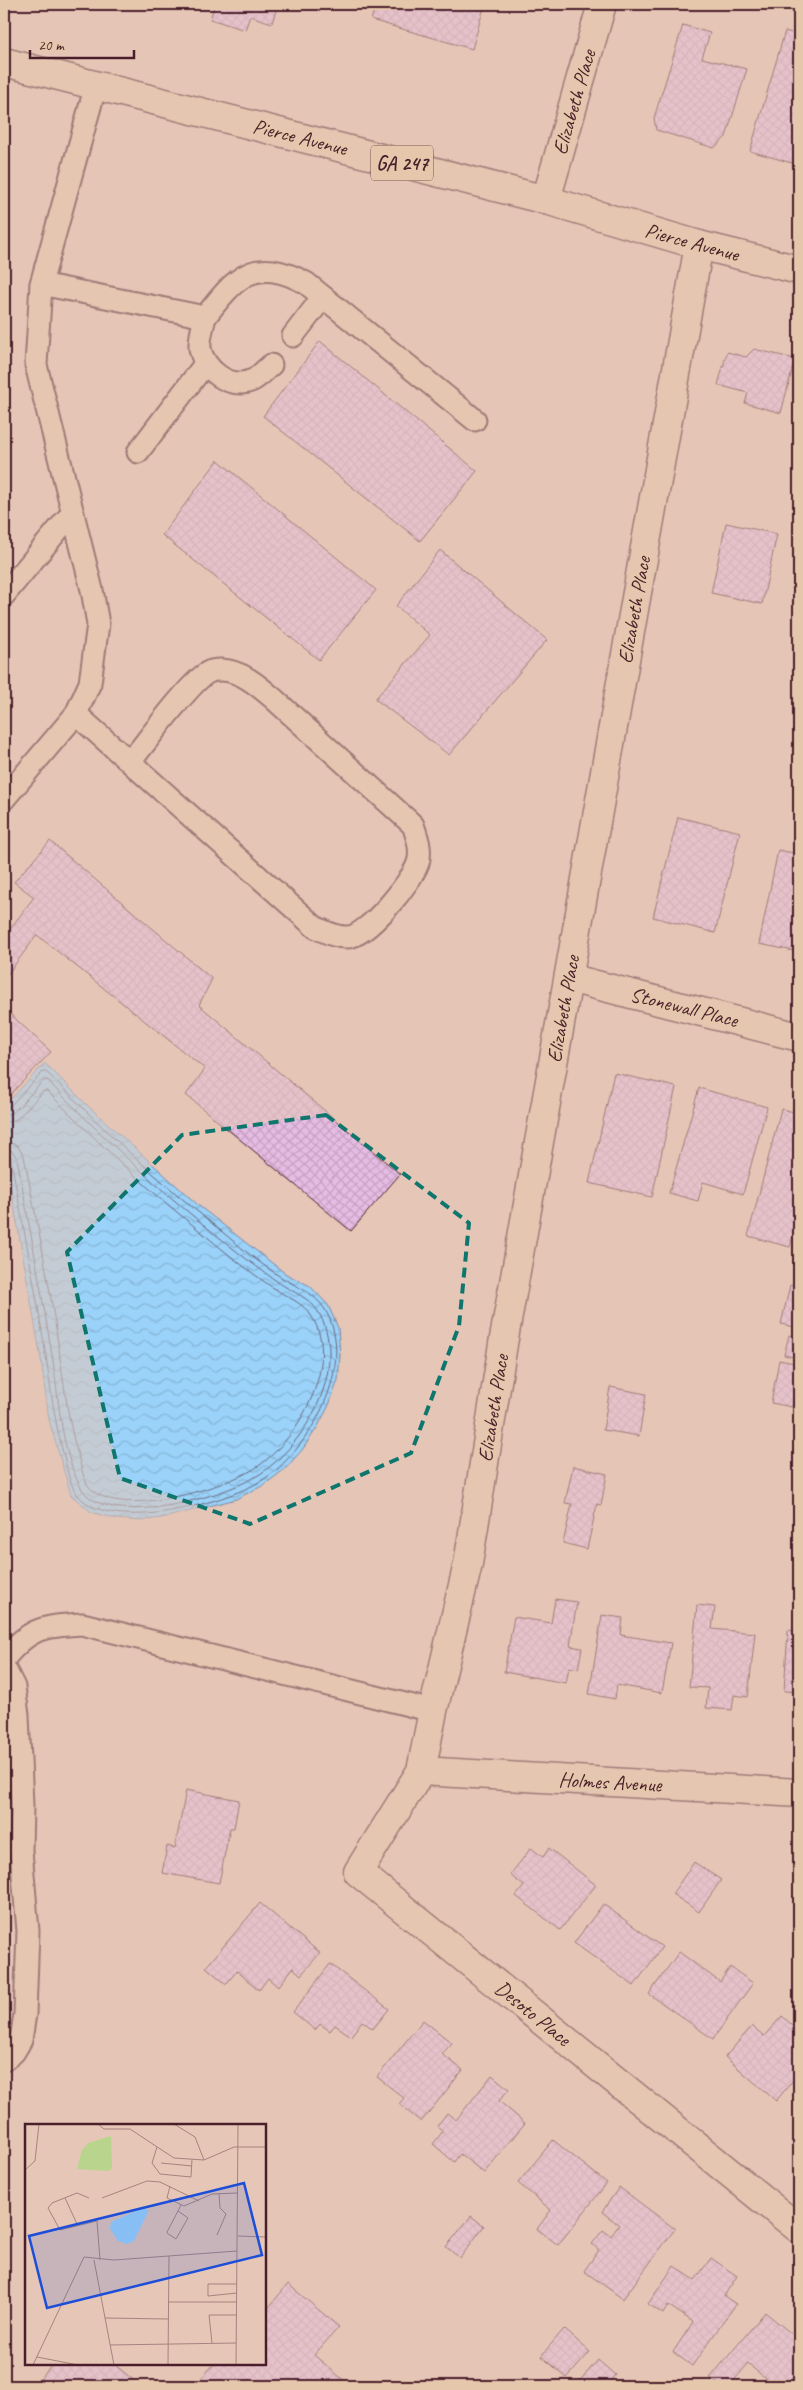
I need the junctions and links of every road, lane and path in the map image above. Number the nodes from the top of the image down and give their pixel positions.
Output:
1 (602, 4) edge
2 (4, 62) edge
3 (96, 85) junction
4 (546, 200) junction
5 (699, 245) junction
6 (799, 270) edge
7 (41, 284) junction
8 (323, 297) junction
9 (205, 317) junction
10 (293, 336) dead end
11 (205, 364) junction
12 (271, 365) dead end
13 (475, 420) dead end
14 (138, 452) dead end
15 (72, 513) junction
16 (4, 595) edge
17 (76, 714) junction
18 (130, 762) junction
19 (4, 799) edge
20 (569, 978) junction
21 (799, 1037) edge
22 (4, 1659) edge
23 (4, 1667) edge
24 (433, 1711) junction
25 (421, 1771) junction
26 (799, 1793) edge
27 (12, 1853) edge
28 (4, 2060) edge
29 (799, 2229) edge

1 - 4 street, Elizabeth Place
2 - 3 street, Pierce Avenue / GA 247
3 - 4 street, Pierce Avenue / GA 247
3 - 7 lane
4 - 5 street, Pierce Avenue / GA 247
5 - 6 street, Pierce Avenue / GA 247
5 - 20 street, Elizabeth Place
7 - 9 lane
7 - 15 lane
8 - 9 lane
8 - 10 lane
8 - 13 lane
9 - 11 lane
11 - 12 lane
11 - 14 lane
15 - 16 lane
15 - 17 lane
17 - 18 lane
17 - 19 lane
18 - 18 lane
20 - 21 street, Stonewall Place
20 - 24 street, Elizabeth Place
22 - 24 lane
23 - 27 lane
24 - 25 street, Elizabeth Place
25 - 26 street, Holmes Avenue
25 - 29 street, Desoto Place
27 - 28 lane

